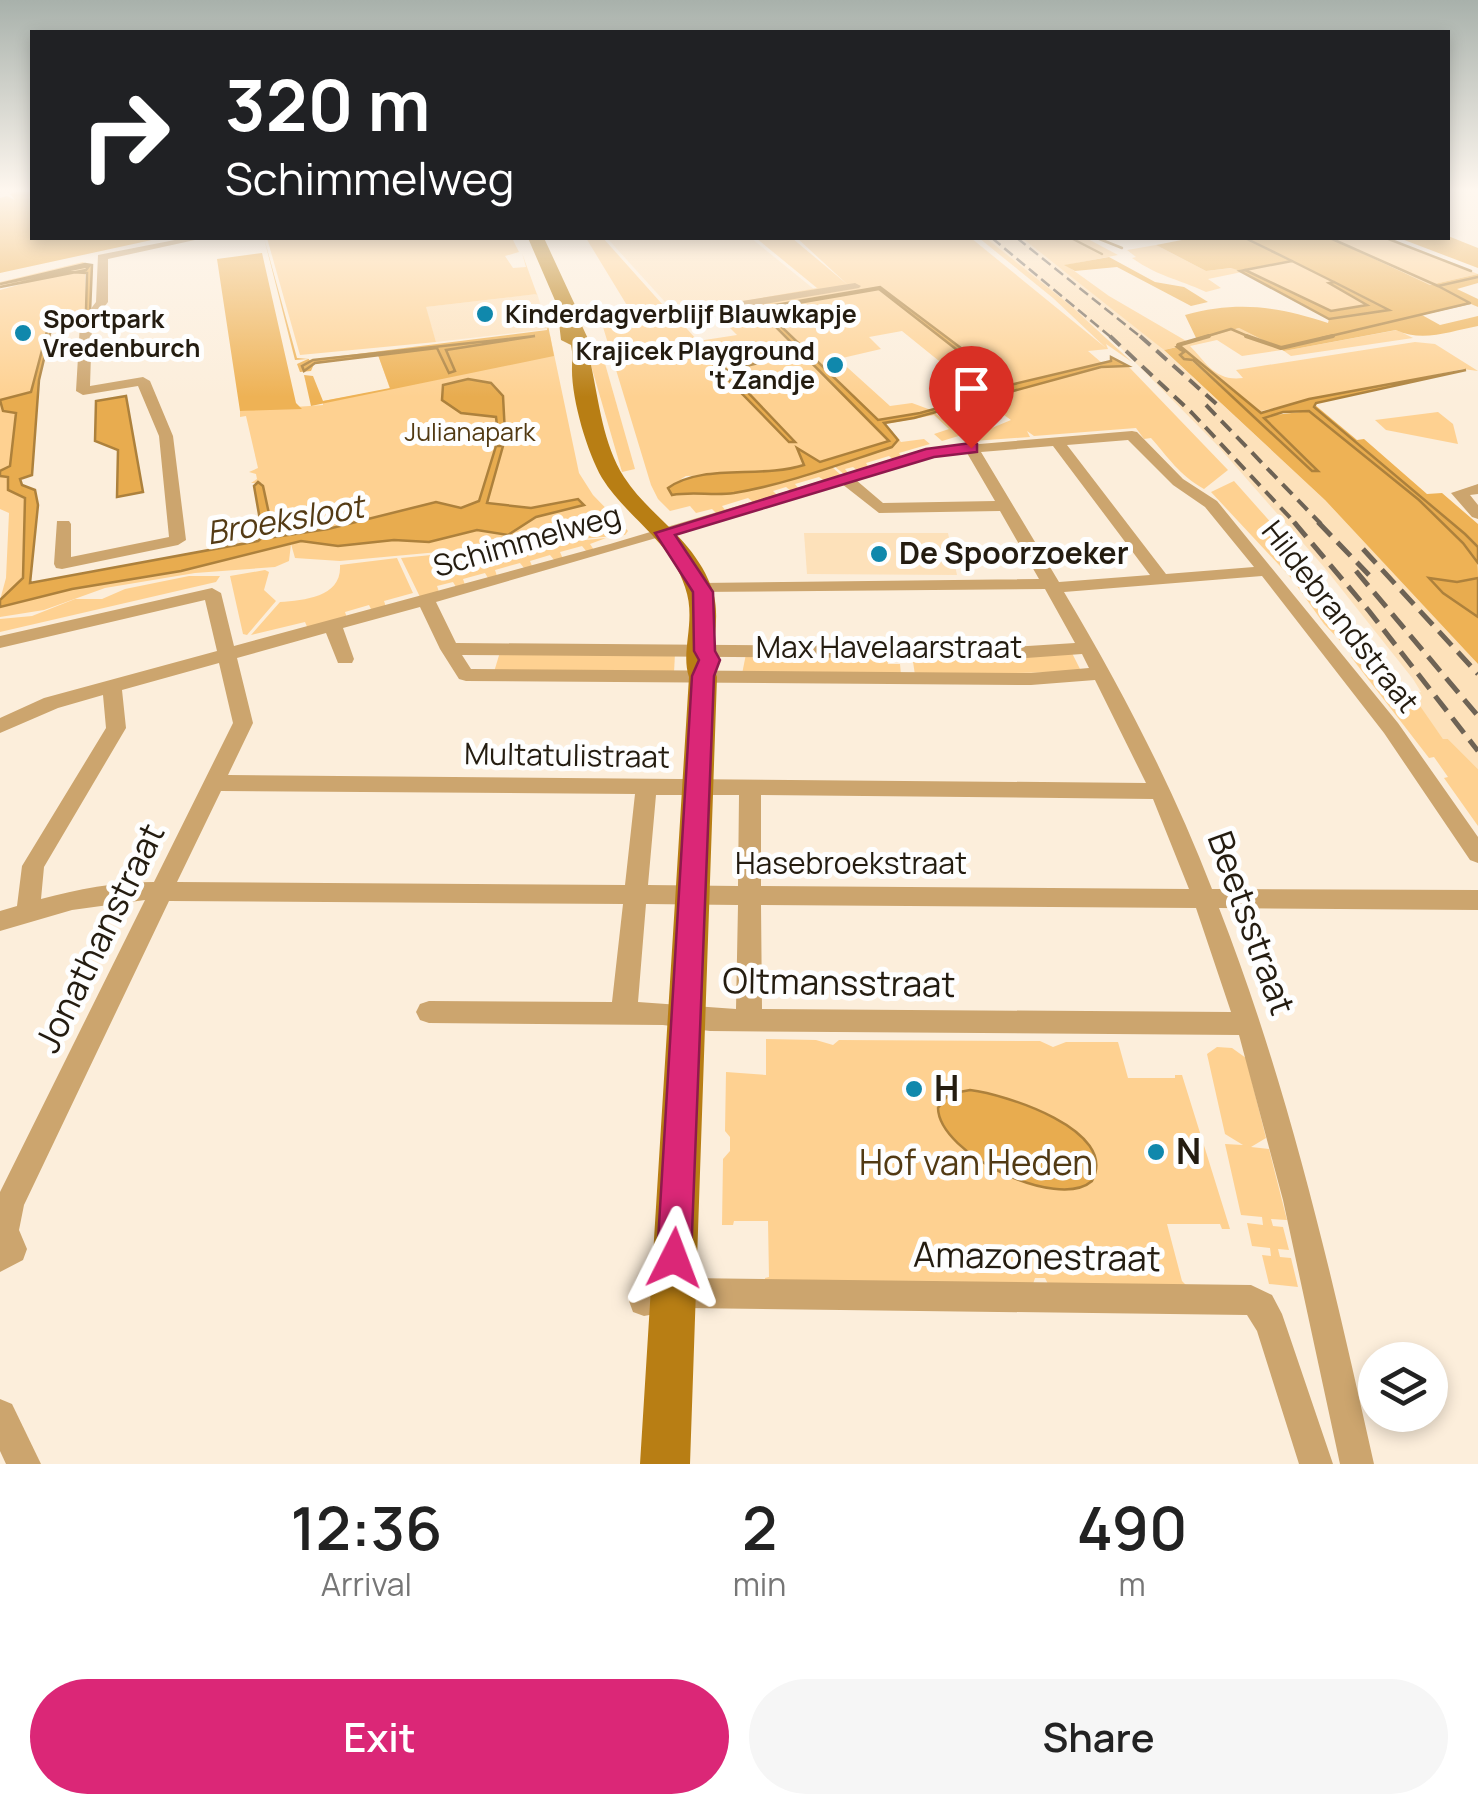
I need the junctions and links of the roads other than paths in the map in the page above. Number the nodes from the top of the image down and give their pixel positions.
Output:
1 (102, 260) edge
2 (547, 260) edge
3 (855, 286) dead end
4 (570, 321) junction
5 (1136, 436) joint
6 (1057, 441) junction
7 (971, 448) junction
8 (846, 478) junction
9 (1470, 490) edge
10 (1004, 506) junction
11 (1478, 514) edge
12 (64, 524) dead end
13 (659, 534) junction
14 (1267, 571) junction
15 (694, 578) junction
16 (1162, 580) junction
17 (1052, 586) junction
18 (426, 600) junction
19 (333, 626) junction
20 (0, 642) edge
21 (1087, 648) junction
22 (228, 654) junction
23 (344, 659) dead end
24 (704, 664) junction
25 (1102, 673) junction
26 (112, 686) junction
27 (0, 726) edge
28 (213, 783) junction
29 (646, 786) junction
30 (698, 787) junction
31 (750, 787) junction
32 (1160, 791) junction
33 (1478, 854) edge
34 (163, 891) junction
35 (636, 893) junction
36 (692, 893) junction
37 (750, 894) junction
38 (1205, 898) junction
39 (1478, 900) edge
40 (28, 913) junction
41 (0, 921) edge
42 (429, 1012) dead end
43 (624, 1013) junction
44 (686, 1017) junction
45 (749, 1020) junction
46 (1249, 1024) junction
47 (6, 1253) edge
48 (658, 1299) junction
49 (0, 1416) edge
50 (24, 1464) edge
51 (664, 1464) edge
52 (1316, 1464) edge
53 (1357, 1464) edge

1 - 12 street
2 - 4 street
3 - 4 street
4 - 13 street
5 - 6 street, Schimmelweg
5 - 14 street, Hildebrandstraat
6 - 7 street, Schimmelweg
6 - 16 street
7 - 8 street, Schimmelweg
7 - 10 street, Beetsstraat
8 - 10 street
8 - 13 street, Schimmelweg
9 - 11 street
10 - 17 street, Beetsstraat
13 - 15 street
13 - 18 street, Schimmelweg
14 - 16 street
14 - 33 street, Hildebrandstraat
15 - 17 street
15 - 24 street
16 - 17 street
17 - 21 street, Beetsstraat
18 - 19 street, Schimmelweg
18 - 24 street, Max Havelaarstraat
19 - 22 street, Schimmelweg
19 - 23 street
20 - 22 street, Jonathanstraat
21 - 24 street, Max Havelaarstraat
21 - 25 street, Beetsstraat
22 - 26 street, Schimmelweg
22 - 28 street, Jonathanstraat
24 - 25 street, Max Havelaarstraat
24 - 30 street
25 - 32 street, Beetsstraat
26 - 27 street, Schimmelweg
26 - 40 street
28 - 29 street, Multatulistraat
28 - 34 street, Jonathanstraat
29 - 30 street, Multatulistraat
29 - 35 street
30 - 31 street, Multatulistraat
30 - 36 street
31 - 32 street, Multatulistraat
31 - 37 street
32 - 38 street, Beetsstraat
34 - 35 street, Hasebroekstraat
34 - 40 street, Hasebroekstraat
34 - 47 street, Jonathanstraat
35 - 36 street, Hasebroekstraat
35 - 43 street
36 - 37 street, Hasebroekstraat
36 - 44 street
37 - 38 street, Hasebroekstraat
37 - 45 street
38 - 39 street, Hasebroekstraat
38 - 46 street, Beetsstraat
40 - 41 street, Hasebroekstraat
42 - 43 street, Oltmansstraat
43 - 44 street, Oltmansstraat
44 - 45 street, Oltmansstraat
44 - 48 street
45 - 46 street, Oltmansstraat
46 - 53 street, Beetsstraat
48 - 51 street
48 - 52 street, Amazonestraat
49 - 50 street

